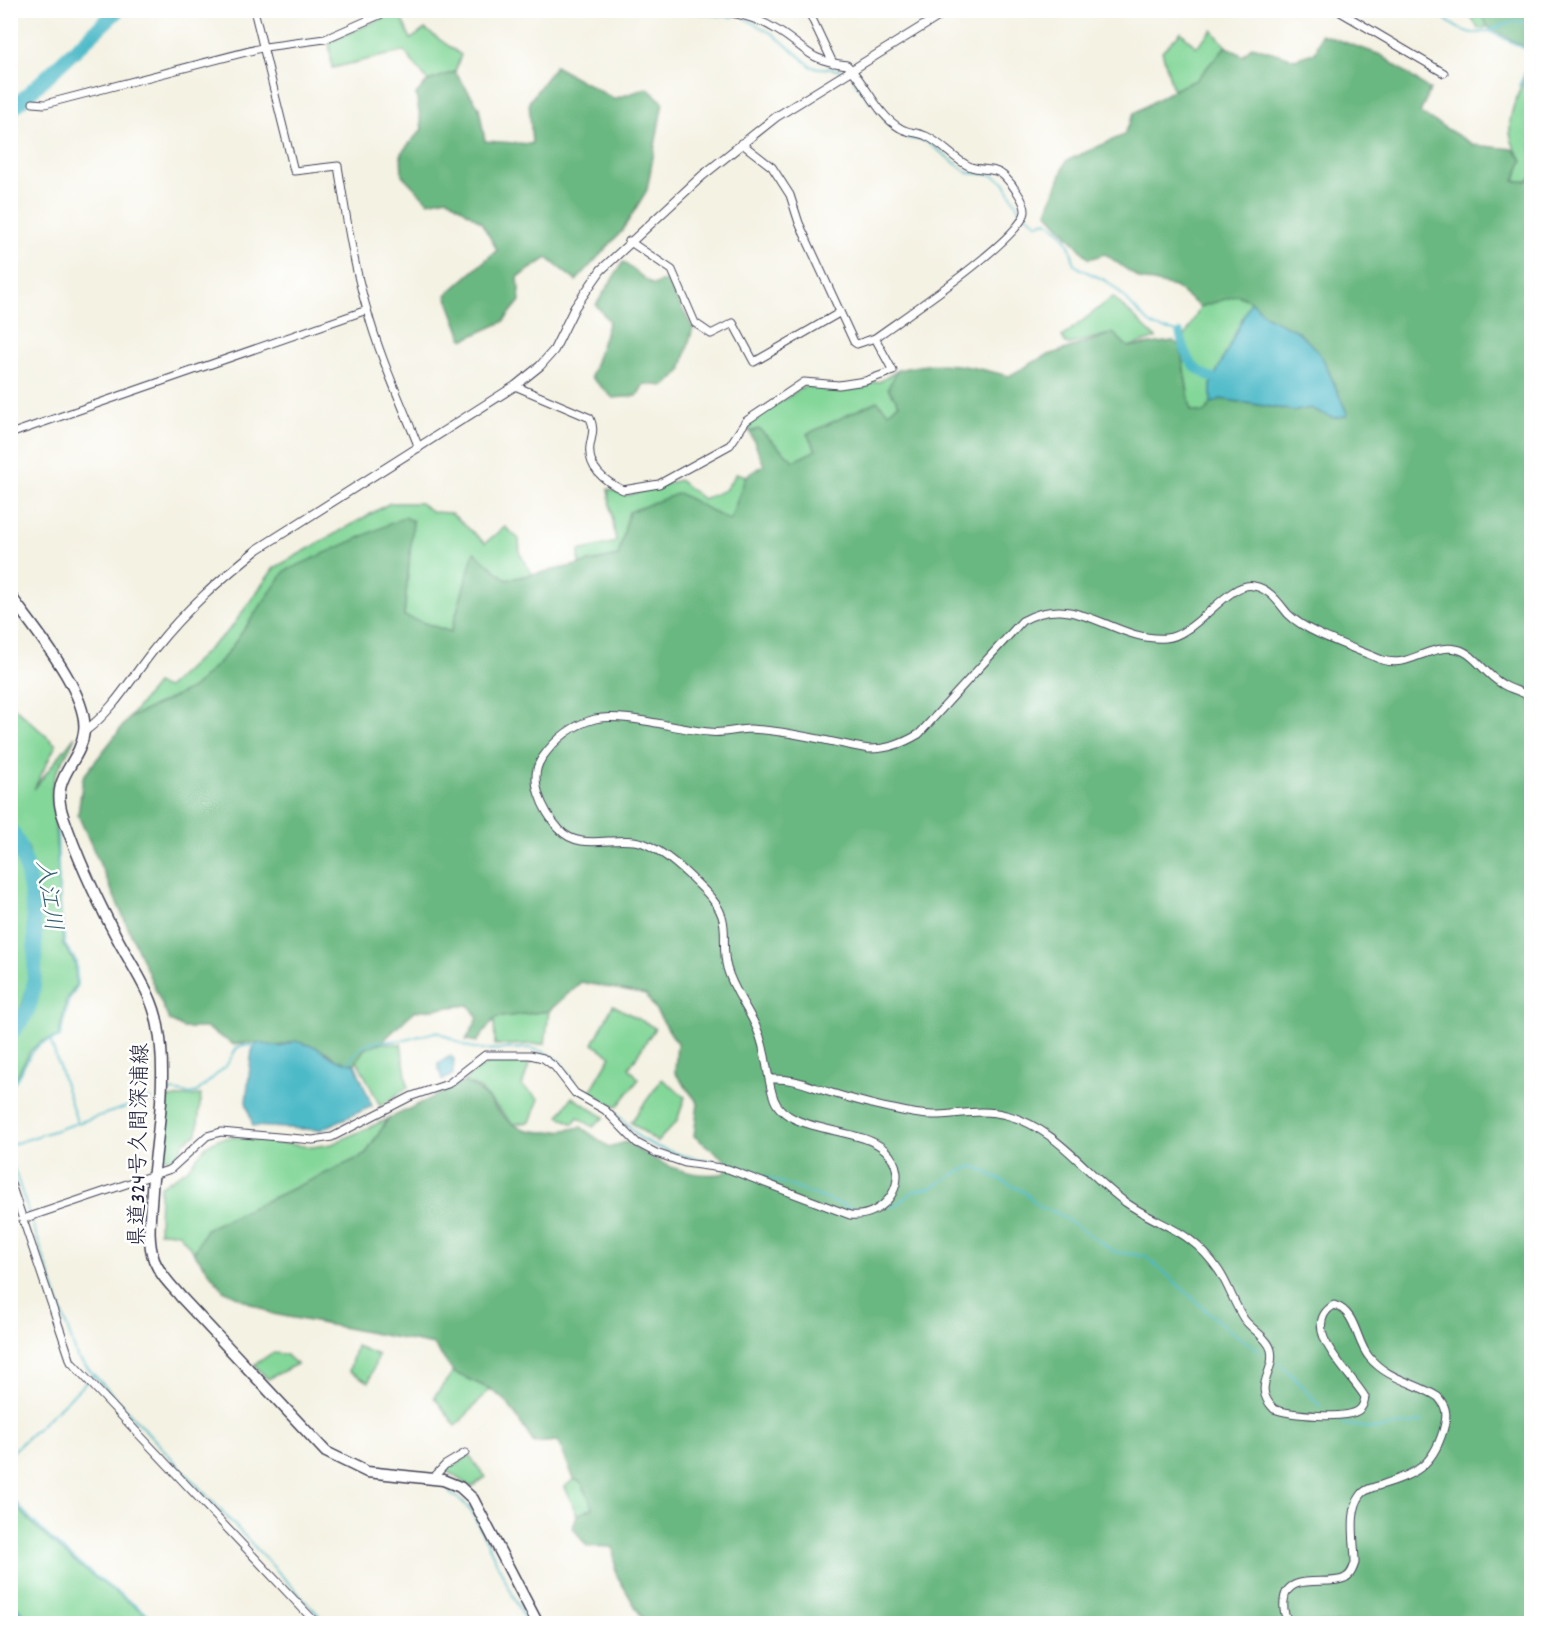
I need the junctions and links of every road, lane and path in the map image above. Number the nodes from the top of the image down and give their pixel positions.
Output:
1 (254, 10) edge
2 (391, 10) edge
3 (710, 10) edge
4 (808, 10) edge
5 (949, 10) edge
6 (1337, 10) edge
7 (265, 47) junction
8 (833, 63) junction
9 (853, 70) junction
10 (1444, 73) dead end
11 (33, 103) dead end
12 (741, 143) junction
13 (629, 242) junction
14 (367, 310) junction
15 (839, 313) junction
16 (875, 338) junction
17 (515, 386) junction
18 (10, 434) edge
19 (419, 448) junction
20 (10, 595) edge
21 (1532, 698) edge
22 (85, 731) junction
23 (771, 1078) junction
24 (153, 1176) junction
25 (10, 1181) edge
26 (23, 1219) junction
27 (465, 1453) dead end
28 (433, 1478) junction
29 (317, 1623) edge
30 (538, 1623) edge
31 (1290, 1623) edge

1 - 7 street
2 - 7 street
3 - 8 street
4 - 8 street
5 - 9 street
6 - 10 street
7 - 11 street
7 - 14 street
8 - 9 street
9 - 12 street
9 - 16 street
12 - 13 street
12 - 15 street
13 - 15 street
13 - 17 street
14 - 18 street
14 - 19 street
15 - 16 street
16 - 17 street
17 - 19 street
19 - 22 street
20 - 22 main road
21 - 23 street
22 - 24 main road, 県道324号久間深浦線
23 - 24 street
23 - 31 street
24 - 26 street
24 - 28 main road, 県道324号久間深浦線
25 - 26 street
26 - 29 street
27 - 28 street
28 - 30 main road, 県道324号久間深浦線

